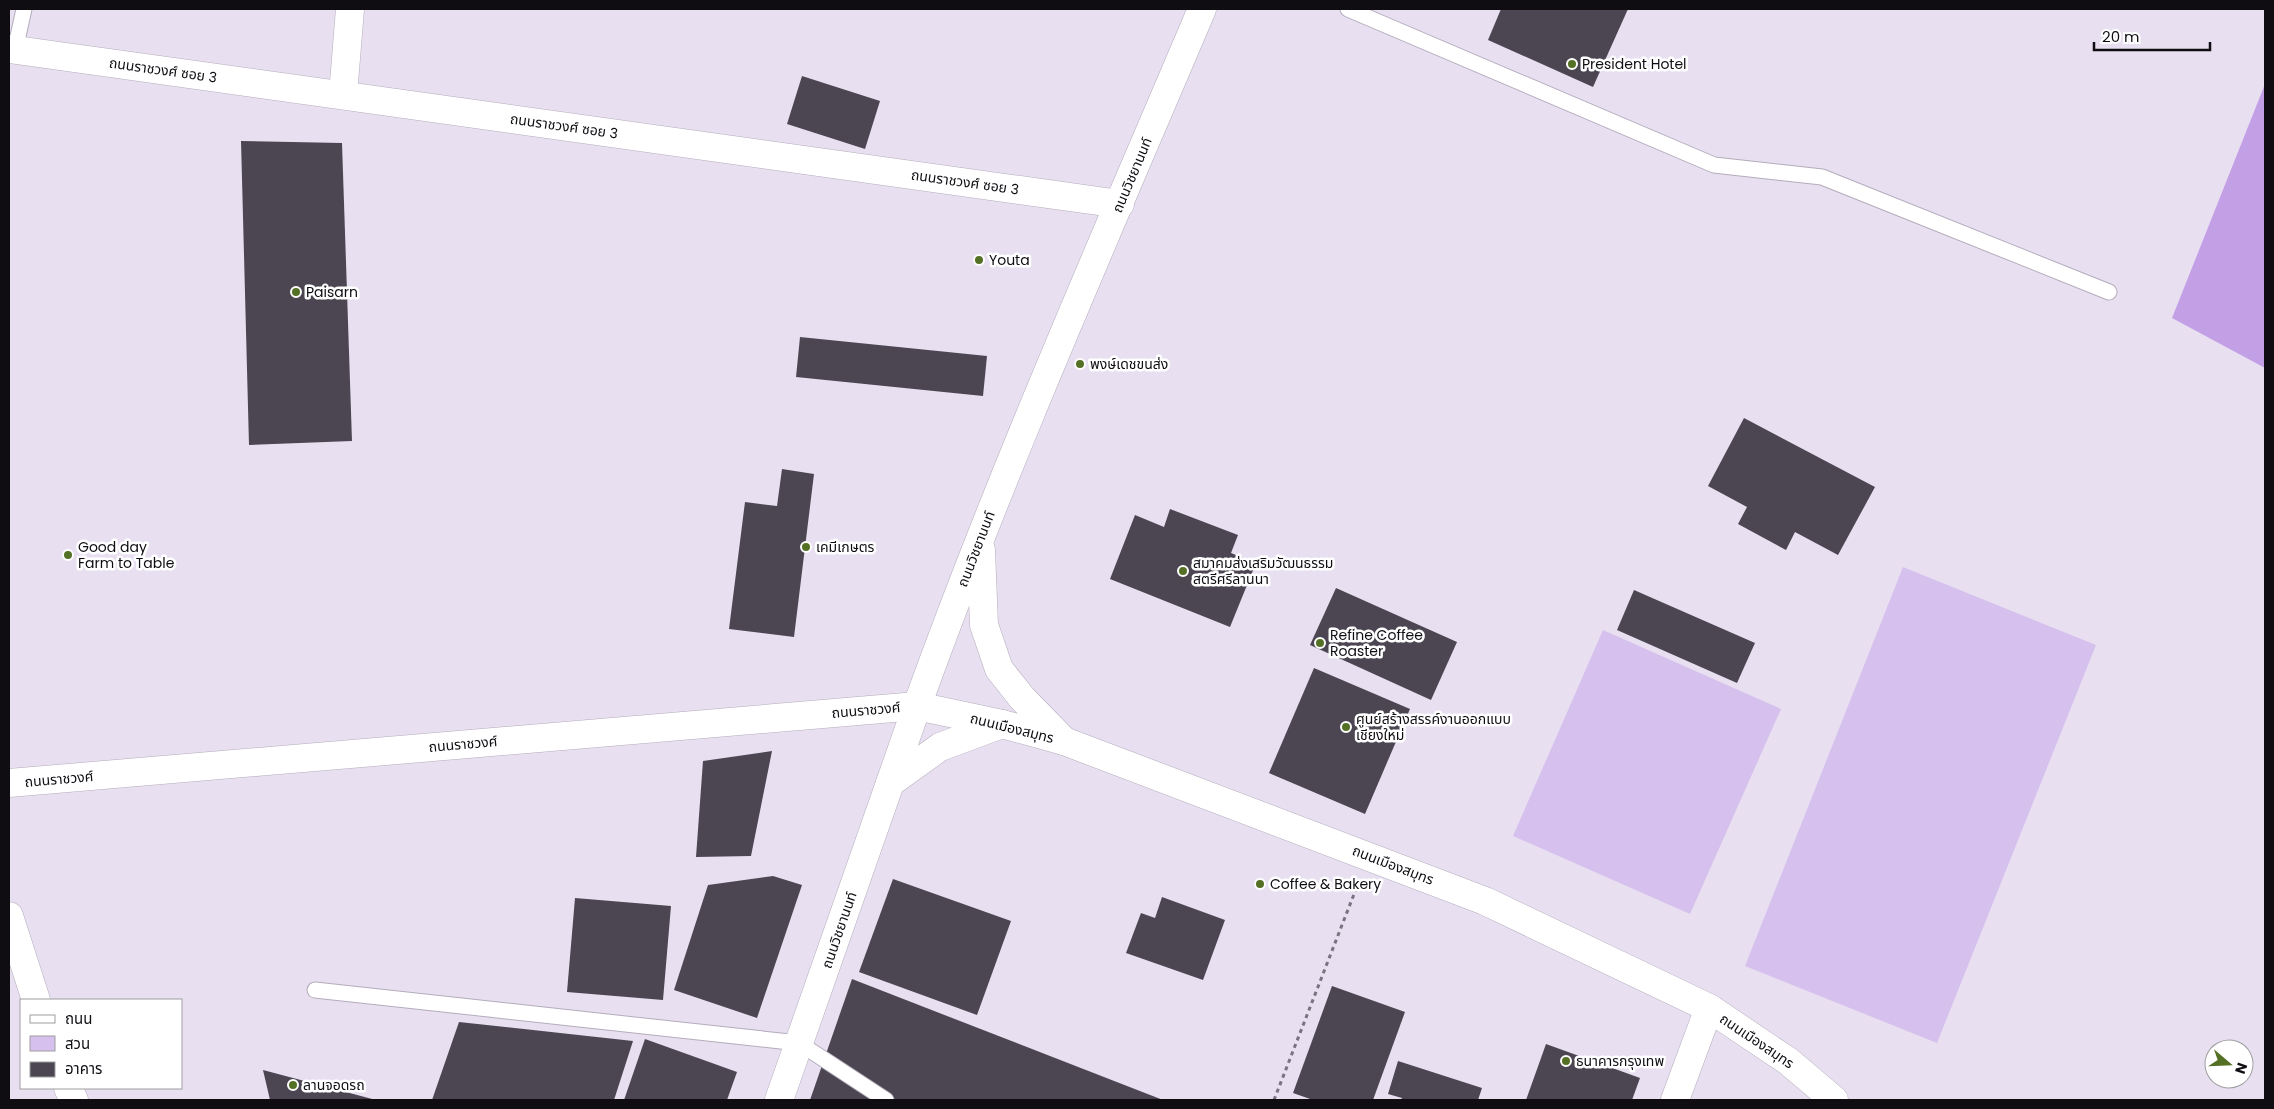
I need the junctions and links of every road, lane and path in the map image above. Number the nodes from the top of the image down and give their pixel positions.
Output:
1 (24, 9) edge
2 (350, 9) edge
3 (1202, 9) edge
4 (1348, 9) edge
5 (12, 49) edge
6 (343, 95) junction
7 (1120, 204) junction
8 (2109, 292) dead end
9 (981, 536) junction
10 (917, 706) junction
11 (1002, 724) junction
12 (1064, 742) junction
13 (9, 783) edge
14 (890, 783) junction
15 (1368, 856) junction
16 (9, 916) edge
17 (315, 990) dead end
18 (36, 999) edge
19 (1709, 1008) junction
20 (799, 1043) junction
21 (779, 1100) edge
22 (886, 1100) edge
23 (1274, 1100) edge
24 (1675, 1100) edge
25 (1834, 1100) edge

1 - 5 lane
2 - 6 street
3 - 7 street, ถนนวิชยานนท์
4 - 8 lane
5 - 6 street, ถนนราชวงศ์ ซอย 3
6 - 7 street, ถนนราชวงศ์ ซอย 3
7 - 9 street, ถนนวิชยานนท์
9 - 10 street, ถนนวิชยานนท์
9 - 12 street
10 - 11 street, ถนนเมืองสมุทร
10 - 13 street, ถนนราชวงศ์
10 - 14 street, ถนนวิชยานนท์
11 - 12 street, ถนนเมืองสมุทร
11 - 14 street
12 - 15 street, ถนนเมืองสมุทร
14 - 20 street, ถนนวิชยานนท์
15 - 19 street, ถนนเมืองสมุทร
15 - 23 path
16 - 18 street
17 - 20 lane
19 - 24 street
19 - 25 street, ถนนเมืองสมุทร
20 - 21 street, ถนนวิชยานนท์
20 - 22 lane

